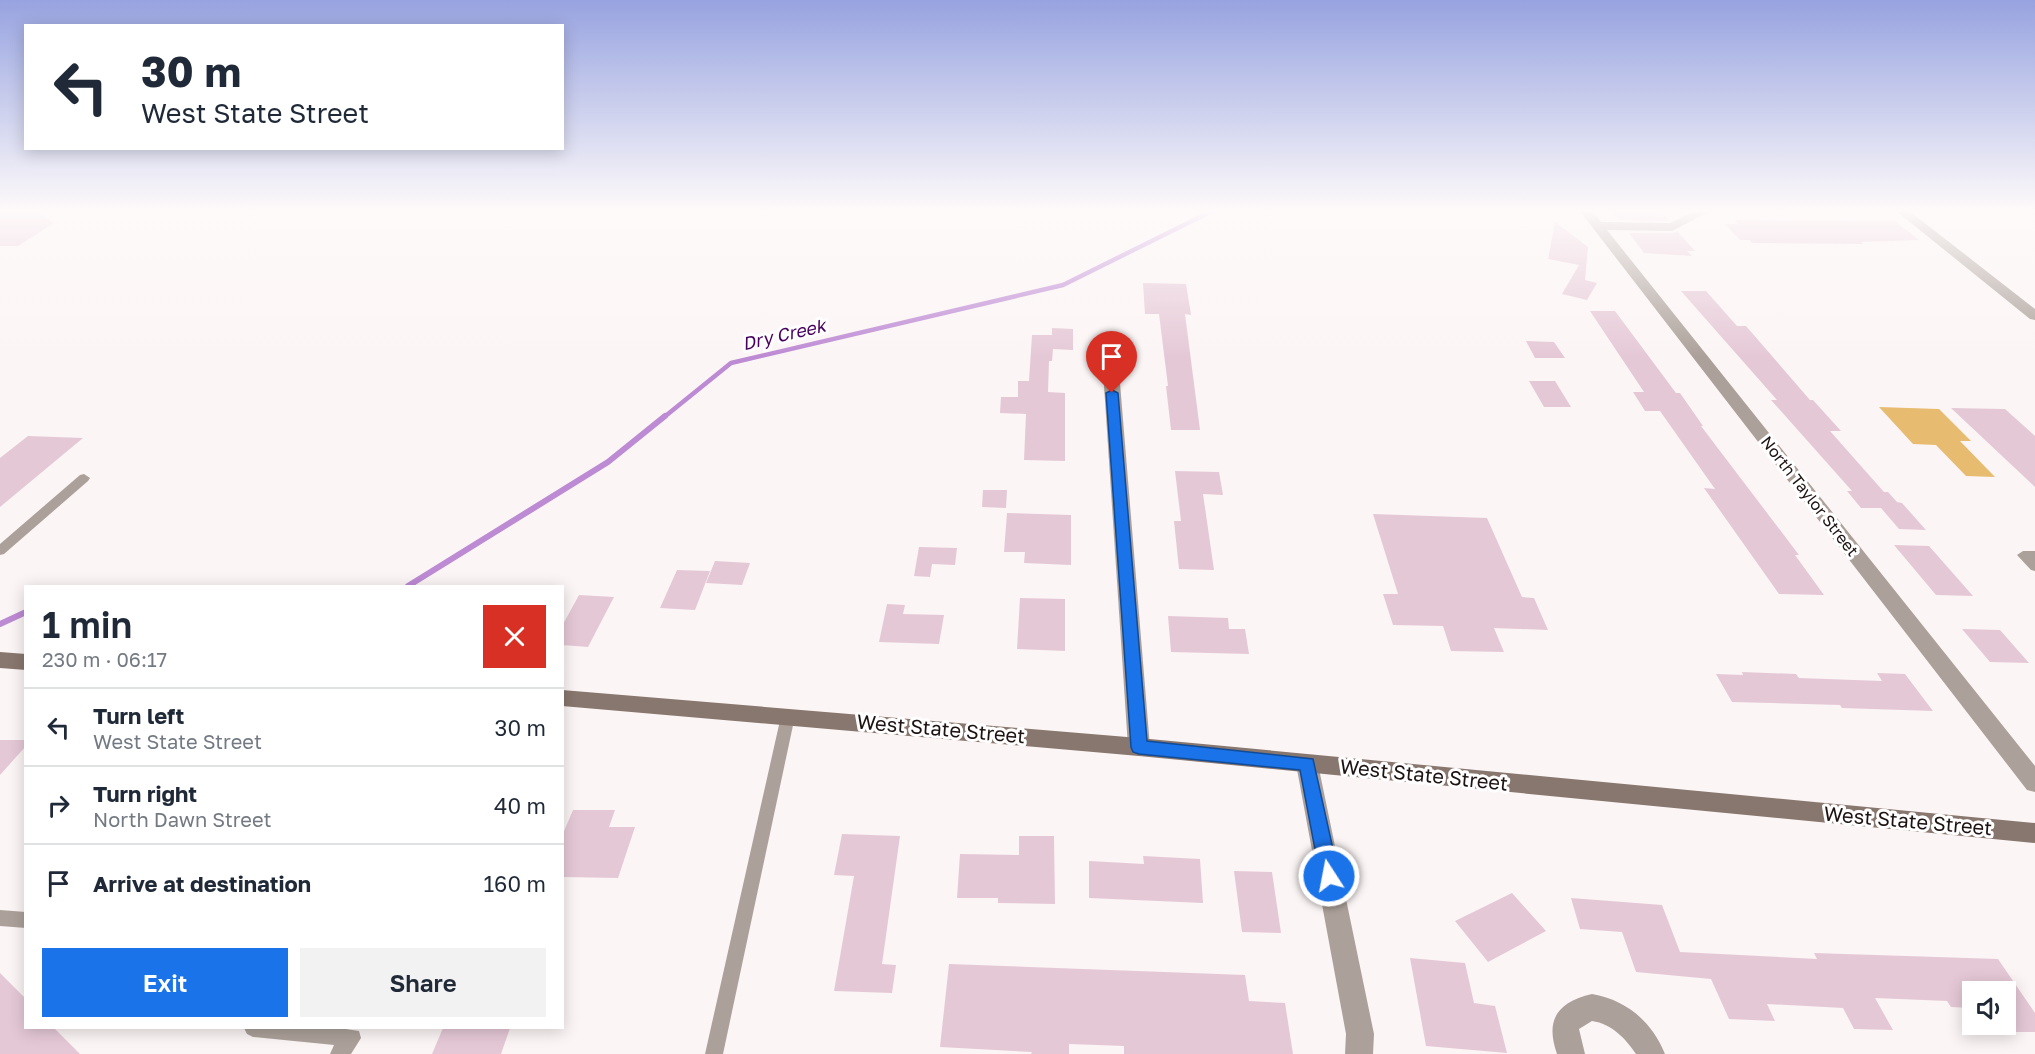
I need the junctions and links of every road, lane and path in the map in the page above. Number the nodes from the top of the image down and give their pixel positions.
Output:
1 (1624, 259) edge
2 (1963, 259) edge
3 (2035, 316) edge
4 (1111, 371) dead end
5 (84, 478) dead end
6 (0, 551) edge
7 (2035, 555) edge
8 (2035, 567) edge
9 (0, 660) edge
10 (24, 662) edge
11 (564, 698) edge
12 (788, 716) junction
13 (1139, 747) junction
14 (1307, 764) junction
15 (2035, 783) edge
16 (2035, 833) edge
17 (0, 918) edge
18 (24, 920) edge
19 (262, 1029) edge
20 (339, 1054) edge
21 (714, 1054) edge
22 (1359, 1054) edge
23 (1571, 1054) edge
24 (1651, 1054) edge

1 - 15 street, North Taylor Street
2 - 3 street
4 - 13 street
5 - 6 lane
7 - 8 lane
9 - 10 main road
11 - 12 main road, West State Street
12 - 13 main road, West State Street
12 - 21 lane
13 - 14 main road, West State Street
14 - 16 main road, West State Street
14 - 22 street
17 - 18 lane
19 - 20 lane
23 - 24 street

